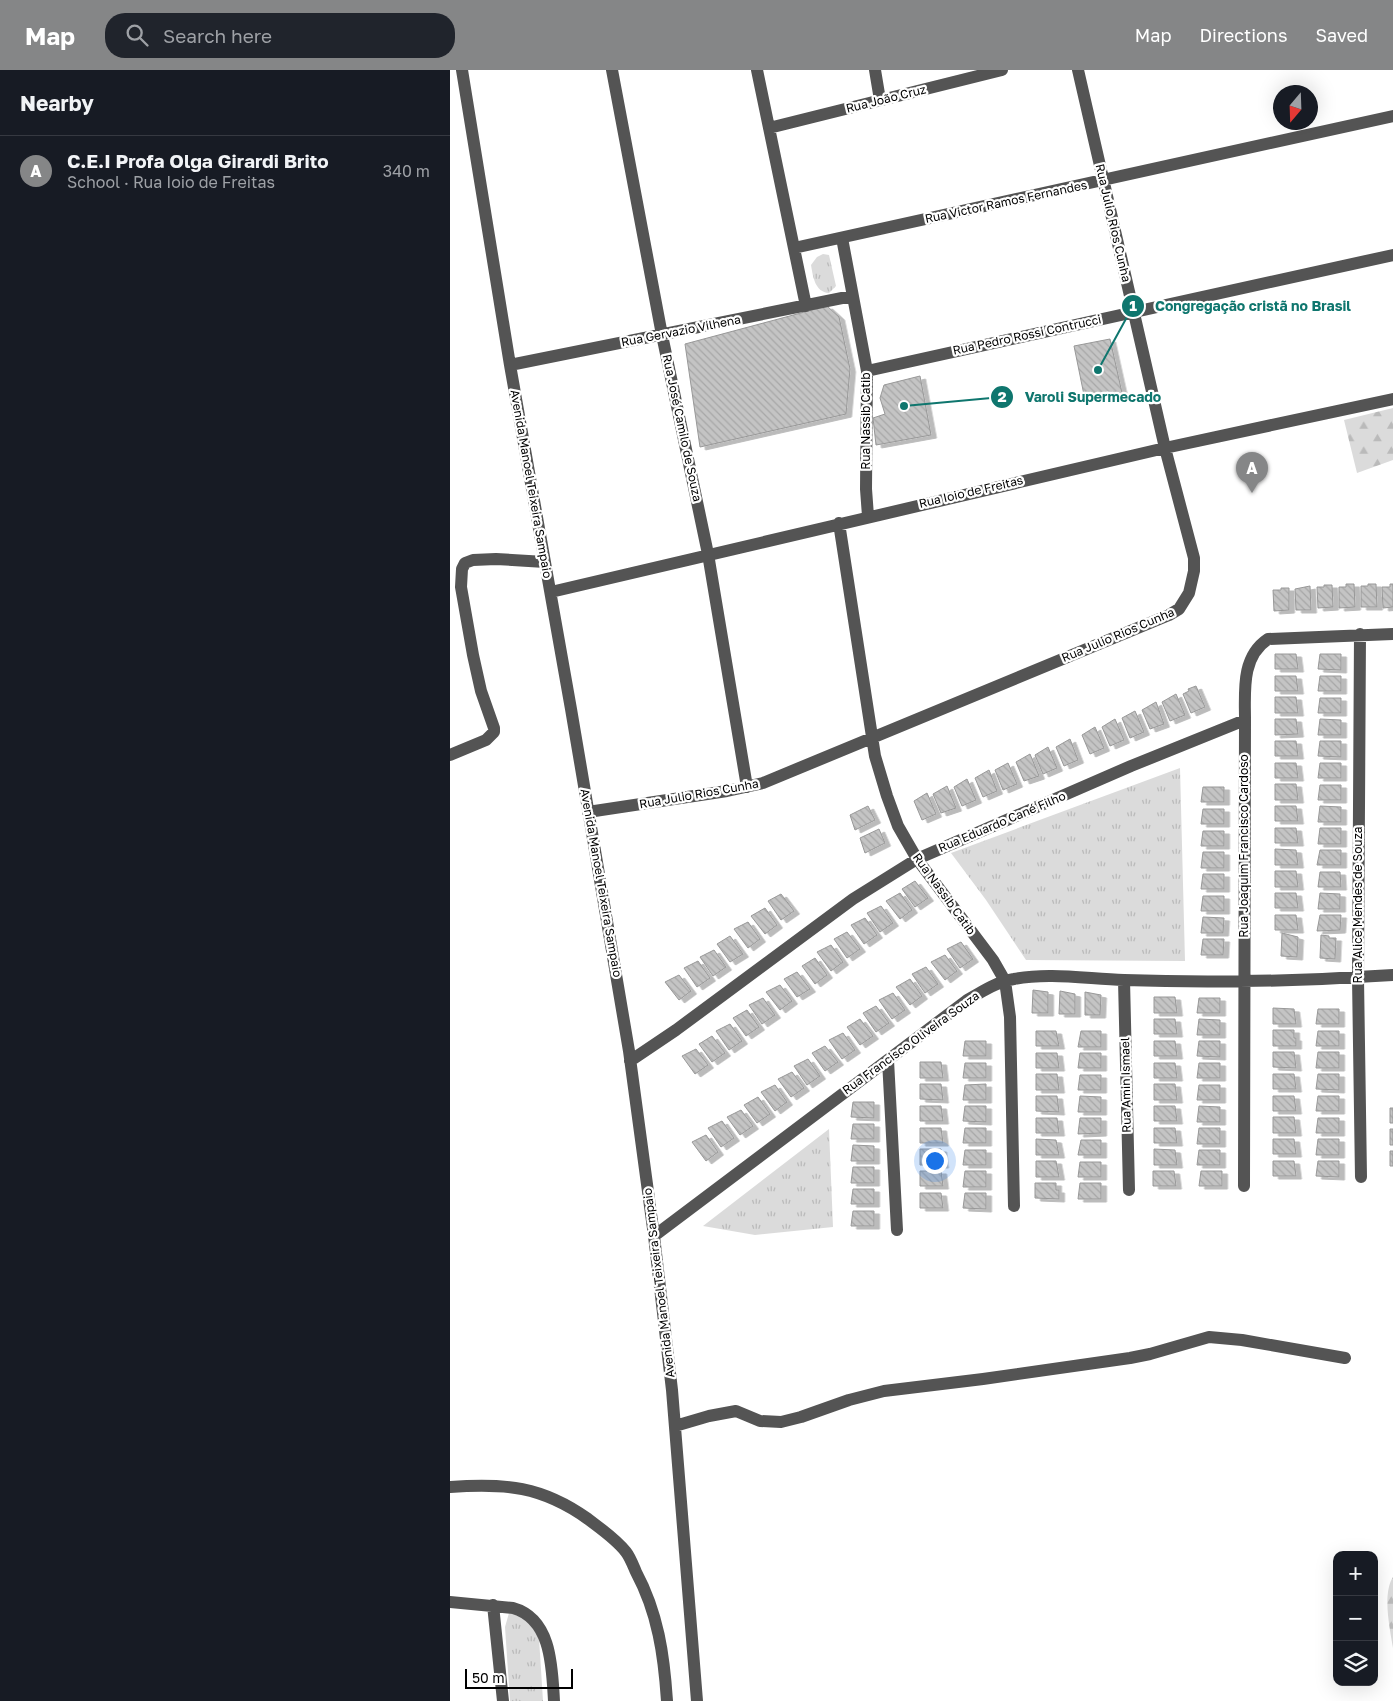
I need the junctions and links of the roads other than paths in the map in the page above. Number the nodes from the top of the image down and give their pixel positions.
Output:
1 (462, 70) edge
2 (612, 70) edge
3 (757, 70) edge
4 (875, 70) edge
5 (1002, 70) edge
6 (1078, 70) edge
7 (880, 100) junction
8 (1393, 116) edge
9 (769, 128) junction
10 (1103, 180) junction
11 (842, 238) junction
12 (794, 248) junction
13 (1393, 254) edge
14 (852, 296) junction
15 (806, 306) junction
16 (1133, 312) junction
17 (662, 334) junction
18 (510, 364) junction
19 (867, 371) junction
20 (1393, 399) edge
21 (1165, 448) junction
22 (868, 516) junction
23 (840, 523) junction
24 (708, 554) junction
25 (545, 562) junction
26 (551, 592) junction
27 (1360, 634) junction
28 (1393, 634) edge
29 (1245, 720) junction
30 (872, 738) junction
31 (450, 755) edge
32 (746, 787) junction
33 (588, 812) junction
34 (917, 859) junction
35 (1393, 975) edge
36 (1358, 978) junction
37 (1124, 980) junction
38 (1005, 981) junction
39 (1243, 981) junction
40 (888, 1060) junction
41 (630, 1061) junction
42 (1361, 1177) dead end
43 (1244, 1186) dead end
44 (1129, 1190) dead end
45 (1014, 1206) dead end
46 (897, 1230) dead end
47 (654, 1236) junction
48 (1345, 1358) dead end
49 (675, 1426) junction
50 (450, 1487) edge
51 (450, 1602) edge
52 (493, 1605) junction
53 (503, 1701) edge
54 (554, 1701) edge
55 (667, 1701) edge
56 (697, 1701) edge

1 - 18 street, Avenida Manoel Teixeira Sampaio
2 - 17 street, Rua José Camilo de Souza
3 - 9 street
4 - 7 street
5 - 7 street, Rua João Cruz
6 - 10 street, Rua Julio Rios Cunha
7 - 9 street, Rua João Cruz
8 - 10 street, Rua Victor Ramos Fernandes
9 - 12 street
10 - 11 street, Rua Victor Ramos Fernandes
10 - 16 street, Rua Julio Rios Cunha
11 - 12 street, Rua Victor Ramos Fernandes
11 - 14 street, Rua Nassib Catib
12 - 15 street
13 - 16 street, Rua Pedro Rossi Contrucci
14 - 15 street, Rua Gervazio Vilhena
14 - 19 street, Rua Nassib Catib
15 - 17 street, Rua Gervazio Vilhena
16 - 19 street, Rua Pedro Rossi Contrucci
16 - 21 street, Rua Julio Rios Cunha
17 - 18 street, Rua Gervazio Vilhena
17 - 24 street, Rua José Camilo de Souza
18 - 25 street, Avenida Manoel Teixeira Sampaio
19 - 22 street, Rua Nassib Catib
20 - 21 street, Rua Ioio de Freitas
21 - 22 street, Rua Ioio de Freitas
21 - 30 street, Rua Julio Rios Cunha
22 - 23 street, Rua Ioio de Freitas
23 - 24 street, Rua Ioio de Freitas
23 - 30 street, Rua Nassib Catib
24 - 26 street, Rua Ioio de Freitas
24 - 32 street, Rua José Camilo de Souza
25 - 26 street, Avenida Manoel Teixeira Sampaio
25 - 31 street
26 - 33 street, Avenida Manoel Teixeira Sampaio
27 - 28 street, Rua Joaquim Francisco Cardoso
27 - 29 street, Rua Joaquim Francisco Cardoso
27 - 36 street, Rua Alice Mendes de Souza
29 - 34 street, Rua Eduardo Cané Filho
29 - 39 street, Rua Joaquim Francisco Cardoso
30 - 32 street, Rua Julio Rios Cunha
30 - 34 street, Rua Nassib Catib
32 - 33 street, Rua Julio Rios Cunha
33 - 41 street, Avenida Manoel Teixeira Sampaio
34 - 38 street, Rua Nassib Catib
34 - 41 street, Rua Eduardo Cané Filho
35 - 36 street, Rua Francisco Oliveira Souza
36 - 39 street, Rua Francisco Oliveira Souza
36 - 42 street, Rua Alice Mendes de Souza
37 - 38 street, Rua Francisco Oliveira Souza
37 - 39 street, Rua Francisco Oliveira Souza
37 - 44 street, Rua Amin Ismael
38 - 40 street, Rua Francisco Oliveira Souza
38 - 45 street, Rua Nassib Catib
39 - 43 street, Rua Joaquim Francisco Cardoso
40 - 46 street
40 - 47 street, Rua Francisco Oliveira Souza
41 - 47 street, Avenida Manoel Teixeira Sampaio
47 - 49 street, Avenida Manoel Teixeira Sampaio
48 - 49 street
49 - 56 street, Avenida Manoel Teixeira Sampaio
50 - 55 street
51 - 52 street
52 - 53 street
52 - 54 street

